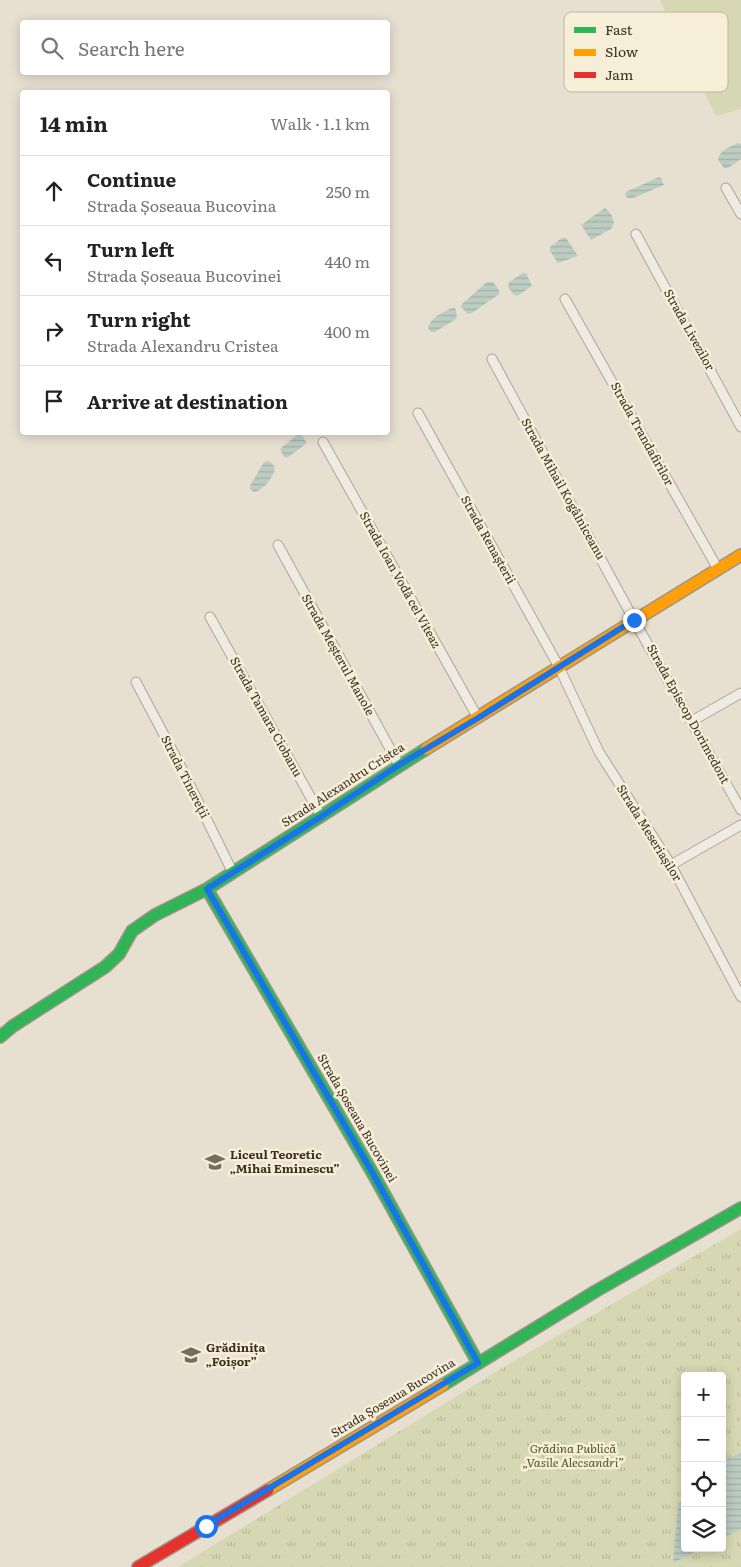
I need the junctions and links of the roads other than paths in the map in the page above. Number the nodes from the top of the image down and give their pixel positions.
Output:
1 (726, 188) dead end
2 (741, 214) edge
3 (636, 234) dead end
4 (565, 299) dead end
5 (492, 359) dead end
6 (418, 413) dead end
7 (741, 426) edge
8 (323, 442) dead end
9 (278, 544) dead end
10 (741, 555) edge
11 (718, 569) junction
12 (210, 617) dead end
13 (634, 620) junction
14 (559, 668) junction
15 (136, 682) dead end
16 (741, 693) edge
17 (478, 718) junction
18 (692, 721) junction
19 (399, 765) junction
20 (741, 810) edge
21 (322, 816) junction
22 (741, 825) edge
23 (671, 866) junction
24 (233, 873) junction
25 (207, 889) junction
26 (741, 997) edge
27 (0, 1037) edge
28 (741, 1208) edge
29 (478, 1363) junction
30 (138, 1567) edge

1 - 2 street
3 - 7 street, Strada Livezilor
4 - 11 street, Strada Trandafirilor
5 - 13 street, Strada Mihail Kogâlniceanu
6 - 14 street, Strada Renașterii
8 - 17 street, Strada Ioan Vodă cel Viteaz
9 - 19 street, Strada Meșterul Manole
10 - 11 main road, Strada Alexandru Cristea
11 - 13 main road, Strada Alexandru Cristea
12 - 21 street, Strada Tamara Ciobanu
13 - 14 main road, Strada Alexandru Cristea
13 - 18 street, Strada Episcop Dorimedont
14 - 17 main road, Strada Alexandru Cristea
14 - 23 street, Strada Meseriașilor
15 - 24 street, Strada Tinereții
16 - 18 street
17 - 19 main road, Strada Alexandru Cristea
18 - 20 street, Strada Episcop Dorimedont
19 - 21 main road, Strada Alexandru Cristea
21 - 24 main road, Strada Alexandru Cristea
22 - 23 street
23 - 26 street, Strada Meseriașilor
24 - 25 main road, Strada Alexandru Cristea
25 - 27 main road, Strada Alexandru Cristea
25 - 29 main road, Strada Șoseaua Bucovinei
28 - 29 main road, Strada Șoseaua Bucovina
29 - 30 main road, Strada Șoseaua Bucovina

